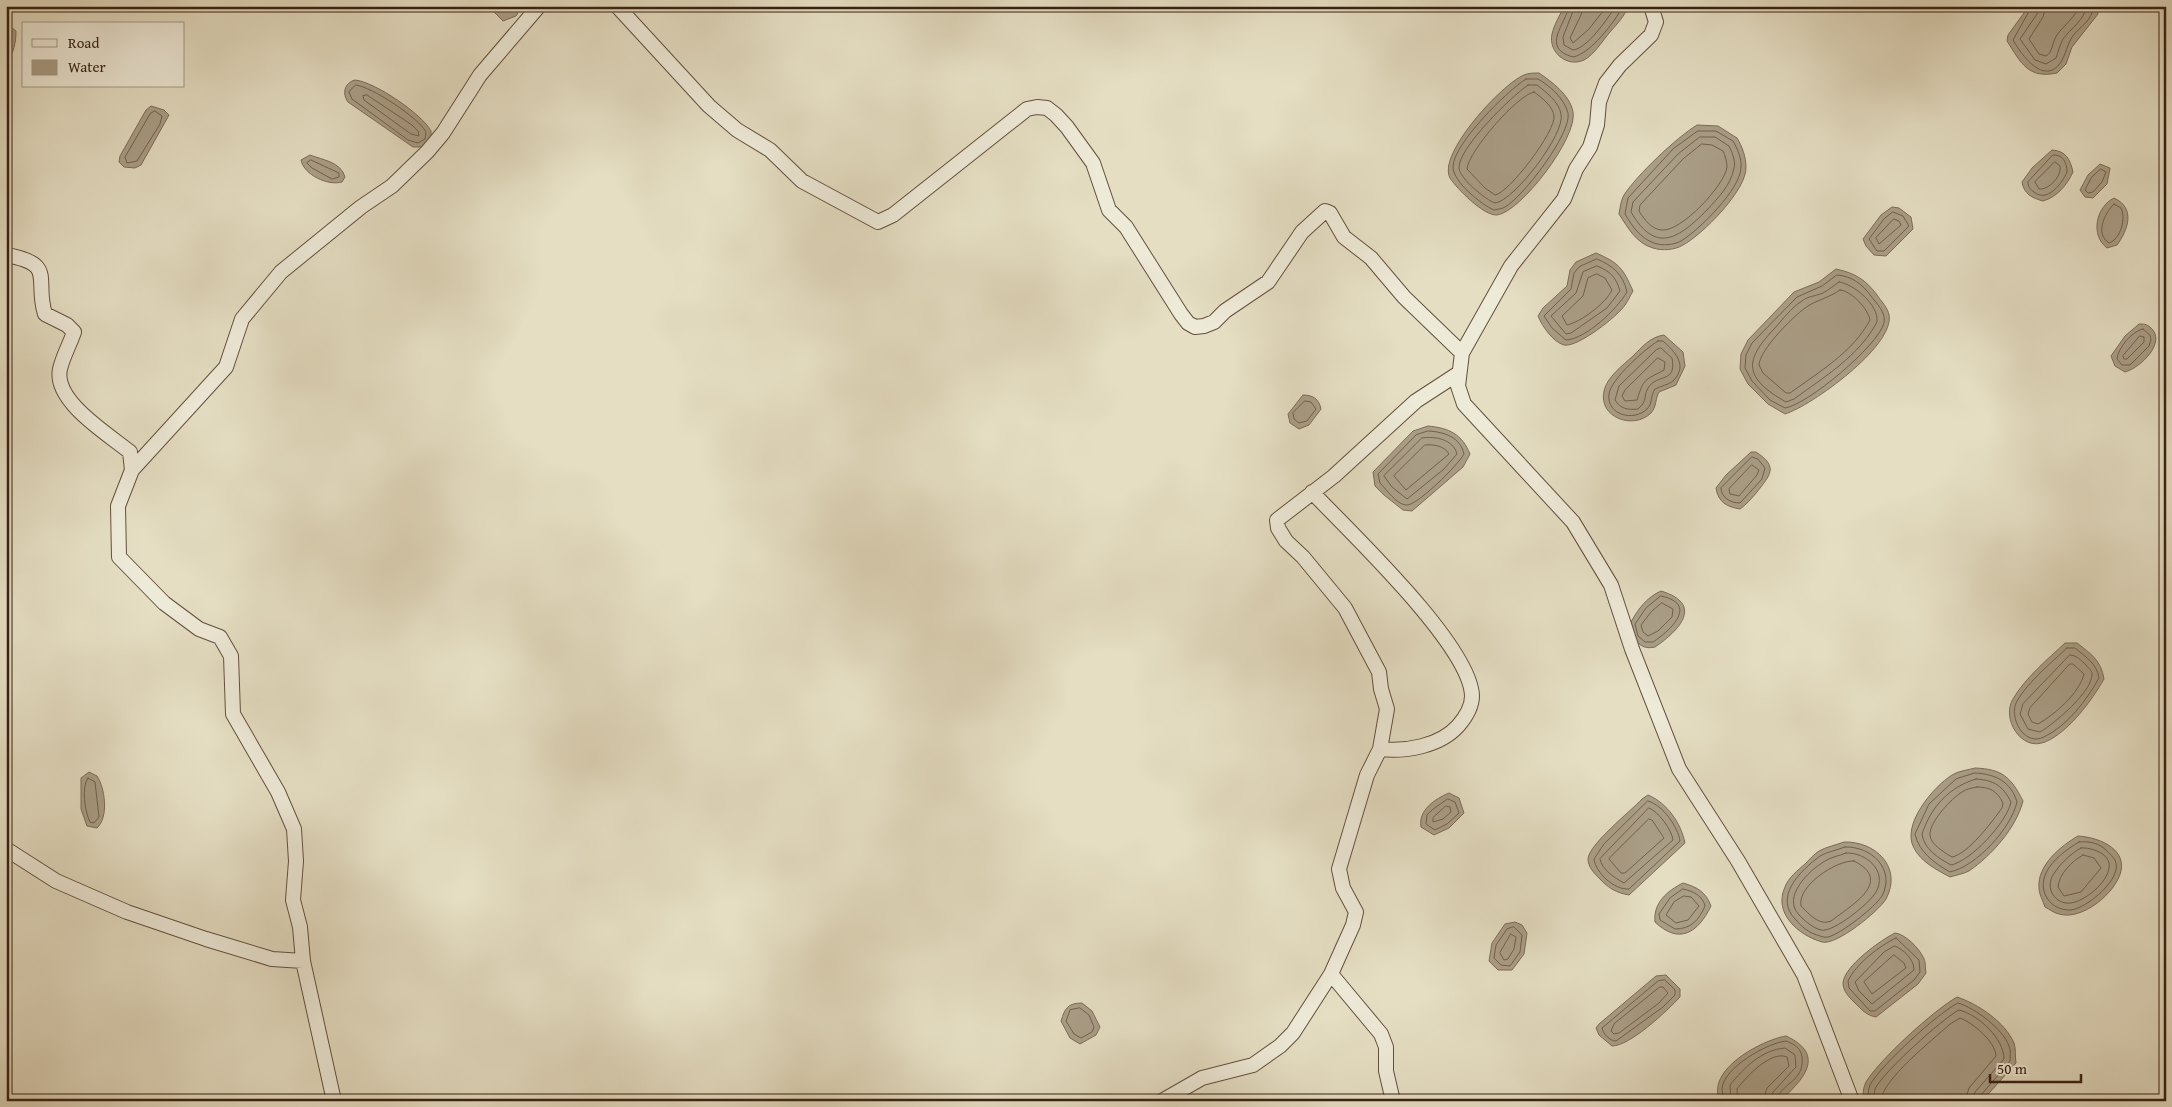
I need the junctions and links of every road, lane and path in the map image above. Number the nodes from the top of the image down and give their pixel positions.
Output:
1 (539, 6) edge
2 (617, 6) edge
3 (1652, 6) edge
4 (6, 255) edge
5 (1462, 352) junction
6 (1459, 373) junction
7 (132, 470) junction
8 (1312, 492) junction
9 (1380, 749) junction
10 (6, 848) edge
11 (303, 961) junction
12 (1331, 974) junction
13 (334, 1101) edge
14 (1162, 1101) edge
15 (1393, 1101) edge
16 (1852, 1101) edge

1 - 7 street
2 - 5 street
3 - 5 street
4 - 7 street
5 - 6 street
6 - 8 street
6 - 16 street
7 - 11 street
8 - 9 street
8 - 9 street
9 - 12 street
10 - 11 street
11 - 13 street
12 - 14 street
12 - 15 street

